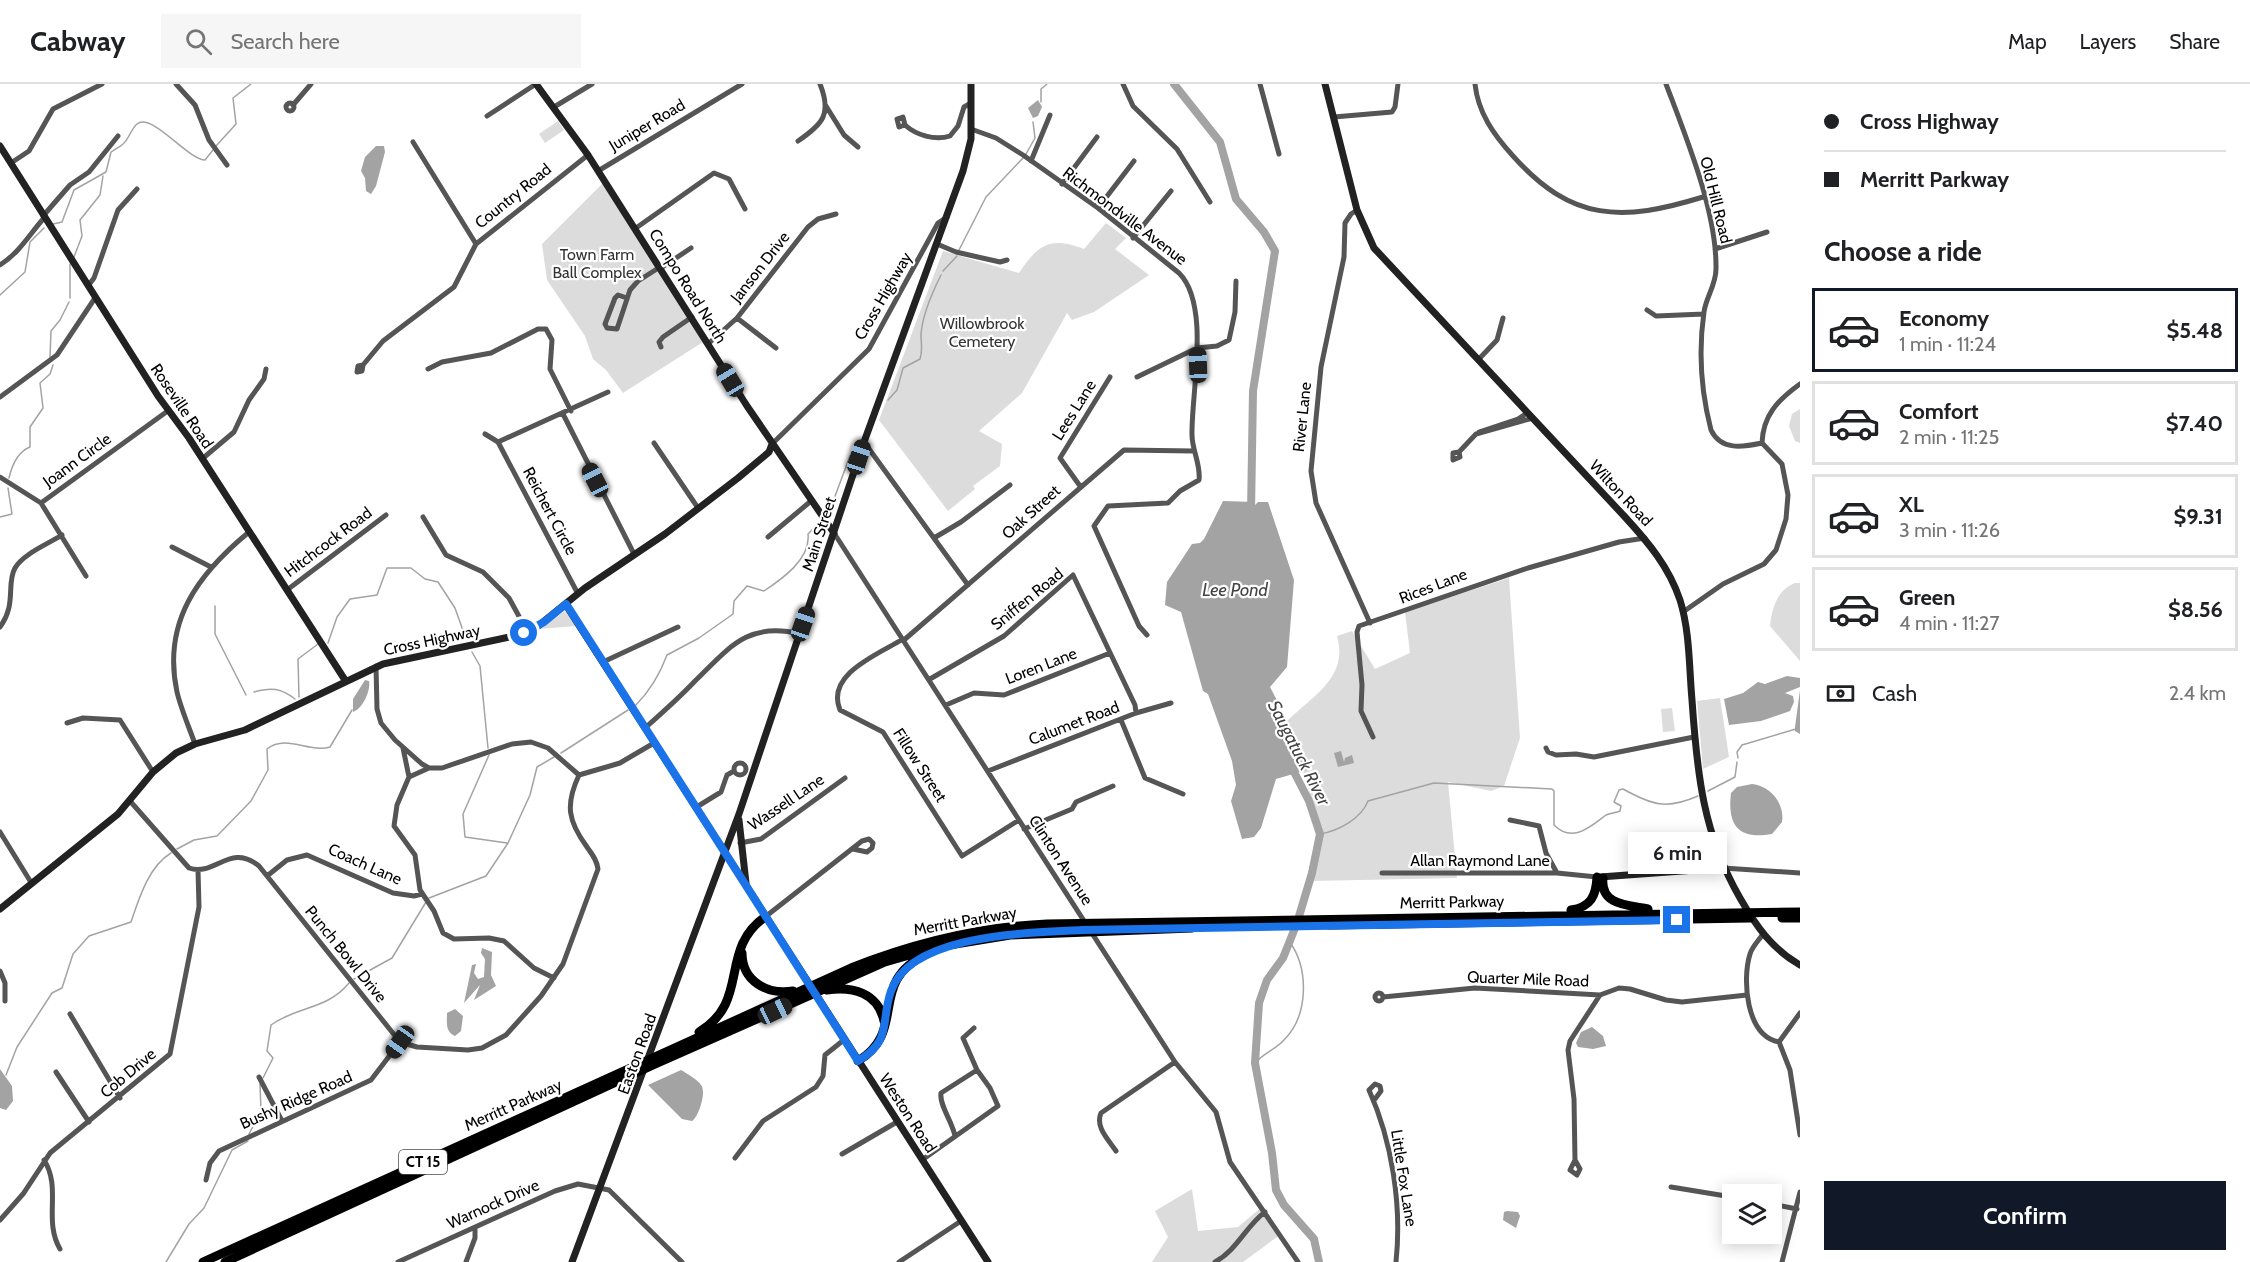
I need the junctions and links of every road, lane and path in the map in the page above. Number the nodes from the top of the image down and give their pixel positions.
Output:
1 (102, 84) edge
2 (176, 84) edge
3 (311, 84) edge
4 (536, 84) edge
5 (592, 84) edge
6 (742, 84) edge
7 (820, 84) edge
8 (971, 84) edge
9 (1123, 84) edge
10 (1260, 84) edge
11 (1325, 84) edge
12 (1398, 84) edge
13 (1476, 84) edge
14 (1666, 84) edge
15 (971, 103) junction
16 (293, 105) dead end
17 (554, 106) junction
18 (826, 106) junction
19 (1050, 115) dead end
20 (487, 116) dead end
21 (1334, 117) junction
22 (905, 126) dead end
23 (971, 129) junction
24 (118, 136) dead end
25 (1097, 137) dead end
26 (798, 141) dead end
27 (413, 142) dead end
28 (0, 146) edge
29 (858, 147) dead end
30 (588, 154) junction
31 (1279, 154) dead end
32 (3, 156) edge
33 (1027, 158) junction
34 (1134, 161) dead end
35 (11, 163) junction
36 (227, 165) dead end
37 (598, 171) junction
38 (1062, 184) junction
39 (137, 189) dead end
40 (1171, 191) dead end
41 (1703, 197) junction
42 (1210, 202) dead end
43 (1098, 208) junction
44 (745, 209) dead end
45 (1358, 210) junction
46 (836, 214) dead end
47 (43, 217) junction
48 (947, 217) junction
49 (636, 228) junction
50 (1767, 232) dead end
51 (1133, 238) junction
52 (476, 244) junction
53 (937, 244) junction
54 (691, 248) dead end
55 (1715, 249) junction
56 (1007, 260) dead end
57 (0, 265) edge
58 (661, 268) junction
59 (1236, 281) dead end
60 (88, 286) junction
61 (95, 298) junction
62 (627, 298) junction
63 (1647, 310) dead end
64 (1704, 314) junction
65 (692, 317) junction
66 (737, 318) junction
67 (1503, 318) dead end
68 (708, 344) junction
69 (661, 347) dead end
70 (776, 348) dead end
71 (1197, 348) junction
72 (1478, 360) junction
73 (363, 365) dead end
74 (266, 369) dead end
75 (428, 369) dead end
76 (1110, 377) dead end
77 (1137, 377) dead end
78 (1800, 384) edge
79 (608, 392) dead end
80 (0, 397) edge
81 (169, 410) junction
82 (571, 411) junction
83 (1527, 412) junction
84 (563, 414) junction
85 (1533, 418) junction
86 (485, 434) dead end
87 (1476, 434) junction
88 (498, 442) junction
89 (864, 442) junction
90 (654, 443) dead end
91 (1762, 443) junction
92 (772, 444) junction
93 (1193, 450) junction
94 (1459, 452) dead end
95 (202, 459) junction
96 (0, 477) edge
97 (1010, 485) dead end
98 (1080, 486) junction
99 (811, 501) junction
100 (40, 503) junction
101 (698, 508) junction
102 (386, 515) dead end
103 (423, 518) dead end
104 (249, 532) junction
105 (834, 533) junction
106 (1642, 535) junction
107 (62, 536) junction
108 (768, 537) dead end
109 (934, 538) junction
110 (172, 547) dead end
111 (633, 554) junction
112 (210, 567) junction
113 (86, 576) dead end
114 (968, 585) junction
115 (287, 590) junction
116 (578, 594) junction
117 (566, 604) junction
118 (1683, 612) junction
119 (1370, 623) junction
120 (0, 627) edge
121 (678, 627) dead end
122 (527, 631) junction
123 (800, 634) junction
124 (1147, 635) dead end
125 (904, 640) junction
126 (1110, 653) junction
127 (603, 662) junction
128 (376, 666) junction
129 (930, 679) junction
130 (345, 680) junction
131 (1171, 703) dead end
132 (946, 705) junction
133 (1136, 713) junction
134 (1121, 720) junction
135 (67, 723) dead end
136 (645, 728) junction
137 (1373, 737) dead end
138 (1694, 737) junction
139 (654, 743) junction
140 (195, 744) junction
141 (403, 748) junction
142 (1546, 748) dead end
143 (429, 768) junction
144 (153, 771) junction
145 (734, 771) dead end
146 (988, 771) junction
147 (579, 775) junction
148 (409, 777) junction
149 (845, 778) dead end
150 (1113, 786) dead end
151 (1182, 794) dead end
152 (130, 801) junction
153 (695, 808) junction
154 (739, 814) junction
155 (1019, 820) junction
156 (1510, 820) dead end
157 (1024, 829) junction
158 (0, 832) edge
159 (740, 843) junction
160 (853, 849) dead end
161 (724, 854) junction
162 (1723, 868) junction
163 (198, 870) junction
164 (1382, 873) dead end
165 (1557, 873) junction
166 (1800, 873) edge
167 (267, 876) junction
168 (1600, 877) junction
169 (32, 884) junction
170 (748, 888) junction
171 (422, 895) junction
172 (0, 909) edge
173 (1800, 912) edge
174 (1693, 913) junction
175 (1758, 915) junction
176 (1489, 916) junction
177 (1746, 916) junction
178 (765, 918) junction
179 (1800, 918) edge
180 (1320, 922) junction
181 (1272, 923) junction
182 (1763, 934) junction
183 (744, 938) junction
184 (987, 938) junction
185 (1800, 965) edge
186 (0, 971) edge
187 (554, 978) junction
188 (813, 990) junction
189 (1748, 994) junction
190 (1600, 995) junction
191 (1383, 997) dead end
192 (5, 1001) dead end
193 (1800, 1013) edge
194 (70, 1014) dead end
195 (885, 1028) junction
196 (974, 1028) dead end
197 (844, 1039) junction
198 (400, 1042) junction
199 (1779, 1042) junction
200 (858, 1061) junction
201 (1175, 1062) junction
202 (648, 1064) junction
203 (977, 1070) junction
204 (56, 1072) dead end
205 (261, 1079) dead end
206 (120, 1098) junction
207 (1375, 1099) dead end
208 (282, 1121) junction
209 (89, 1122) junction
210 (897, 1122) junction
211 (1800, 1135) edge
212 (955, 1136) junction
213 (1116, 1151) dead end
214 (842, 1154) dead end
215 (735, 1158) dead end
216 (44, 1160) junction
217 (922, 1160) junction
218 (1575, 1160) dead end
219 (206, 1180) dead end
220 (1671, 1186) dead end
221 (601, 1187) junction
222 (1800, 1192) edge
223 (1722, 1195) edge
224 (1782, 1206) edge
225 (1797, 1209) junction
226 (1265, 1212) junction
227 (0, 1220) edge
228 (961, 1221) junction
229 (475, 1228) junction
230 (60, 1249) dead end
231 (203, 1262) edge
232 (225, 1262) edge
233 (399, 1262) edge
234 (466, 1262) edge
235 (572, 1262) edge
236 (682, 1262) edge
237 (899, 1262) edge
238 (988, 1262) edge
239 (1215, 1262) edge
240 (1298, 1262) edge
241 (1396, 1262) edge
242 (1782, 1262) edge

1 - 35 street
2 - 36 street
3 - 16 street
4 - 17 main road, Compo Road North
4 - 20 street
5 - 17 street
6 - 37 street, Juniper Road
7 - 18 street
8 - 15 main road, Main Street
9 - 42 street
10 - 31 street
11 - 21 main road, Wilton Road
12 - 21 street
13 - 41 street
14 - 41 street, Old Hill Road
15 - 22 street
15 - 23 main road, Main Street
17 - 30 main road, Compo Road North
18 - 26 street
18 - 29 street
19 - 33 street
21 - 45 main road, Wilton Road
23 - 33 street, Richmondville Avenue
23 - 48 main road, Main Street
24 - 47 street
25 - 38 street
27 - 52 street
28 - 32 main road, Roseville Road
30 - 37 main road, Compo Road North
30 - 52 street, Country Road
32 - 35 main road, Roseville Road
33 - 38 street, Richmondville Avenue
34 - 43 street
35 - 47 main road, Roseville Road
37 - 49 main road, Compo Road North
38 - 43 street, Richmondville Avenue
39 - 60 street
40 - 51 street
41 - 55 street, Old Hill Road
43 - 51 street, Richmondville Avenue
44 - 49 street
45 - 72 main road, Wilton Road
45 - 119 street, River Lane
46 - 66 street, Janson Drive
47 - 57 street
47 - 60 main road, Roseville Road
48 - 53 main road, Main Street
48 - 92 street, Cross Highway
49 - 58 main road, Compo Road North
50 - 55 street
51 - 71 street, Richmondville Avenue
52 - 73 street, Country Road
53 - 56 street
53 - 89 main road, Main Street
54 - 58 street
55 - 64 street, Old Hill Road
58 - 62 street
58 - 65 main road, Compo Road North
59 - 71 street
60 - 61 main road, Roseville Road
61 - 80 street
61 - 81 main road, Roseville Road
62 - 62 street
63 - 64 street
64 - 91 street, Old Hill Road
65 - 68 main road, Compo Road North
65 - 69 street
66 - 68 street, Janson Drive
66 - 70 street
67 - 72 street
68 - 92 main road, Compo Road North
71 - 77 street
71 - 93 street, Richmondville Avenue
72 - 83 main road, Wilton Road
74 - 95 street
75 - 82 street
76 - 98 street, Lees Lane
78 - 91 street
79 - 82 street
81 - 95 main road, Roseville Road
81 - 100 street, Joann Circle
82 - 84 street
83 - 85 main road, Wilton Road
83 - 87 street
84 - 88 street
84 - 111 street
85 - 87 street
85 - 106 main road, Wilton Road
86 - 88 street
87 - 94 street
88 - 116 street, Reichert Circle
89 - 105 main road, Main Street
89 - 109 street
90 - 101 street
91 - 118 street
92 - 99 main road, Compo Road North
92 - 101 main road, Cross Highway
93 - 98 street, Oak Street
93 - 124 street, Richmondville Avenue
95 - 104 main road, Roseville Road
96 - 100 street, Joann Circle
97 - 109 street
98 - 114 street, Oak Street
99 - 105 main road, Compo Road North
99 - 108 street
100 - 107 street
101 - 111 main road, Cross Highway
102 - 115 street, Hitchcock Road
103 - 122 street
104 - 112 street
104 - 115 main road, Roseville Road
105 - 123 main road, Main Street
105 - 125 street, Clinton Avenue
106 - 118 main road, Wilton Road
106 - 119 street, Rices Lane
107 - 113 street
107 - 120 street
109 - 114 street
110 - 112 street
111 - 116 main road, Cross Highway
112 - 140 street
114 - 125 street, Oak Street
115 - 130 main road, Roseville Road
116 - 117 main road, Cross Highway
117 - 122 main road, Cross Highway
117 - 127 main road, Weston Road
118 - 138 main road, Wilton Road
119 - 137 street
121 - 127 street
122 - 128 main road, Cross Highway
123 - 136 street
123 - 154 main road, Main Street
125 - 129 street, Clinton Avenue
125 - 155 street, Fillow Street
126 - 129 street, Sniffen Road
126 - 132 street, Loren Lane
126 - 133 street, Sniffen Road
127 - 136 main road, Weston Road
128 - 130 main road, Cross Highway
128 - 141 street
129 - 132 street, Clinton Avenue
130 - 140 main road, Cross Highway
131 - 133 street, Calumet Road
132 - 146 street, Clinton Avenue
133 - 134 street, Calumet Road
134 - 146 street, Calumet Road
134 - 151 street
135 - 144 street
136 - 139 main road, Weston Road
138 - 142 street
138 - 162 main road, Wilton Road
139 - 147 street
139 - 153 main road, Weston Road
140 - 144 main road, Cross Highway
141 - 143 street
141 - 148 street
143 - 147 street
143 - 148 street
144 - 152 main road, Cross Highway
145 - 153 street
146 - 155 street, Clinton Avenue
147 - 187 street
148 - 171 street
149 - 159 street, Wassell Lane
150 - 157 street
152 - 163 street
152 - 169 main road, Cross Highway
153 - 161 main road, Weston Road
154 - 159 main road, Weston Road
154 - 161 main road, Main Street
155 - 157 street, Clinton Avenue
156 - 165 street
157 - 201 street, Clinton Avenue
158 - 169 street
159 - 170 main road, Weston Road
160 - 178 street
161 - 170 main road, Weston Road
161 - 221 main road, Easton Road
162 - 166 street
162 - 168 main road, Allan Raymond Lane
162 - 182 main road, Wilton Road
163 - 167 street, Punch Bowl Drive
163 - 206 street, Cob Drive
164 - 165 street, Allan Raymond Lane
165 - 168 street, Allan Raymond Lane
167 - 171 street, Coach Lane
167 - 198 street, Punch Bowl Drive
168 - 174 highway
168 - 176 highway
169 - 172 main road, Cross Highway
170 - 178 main road, Weston Road
171 - 187 street
173 - 175 highway, Merritt Parkway / CT 15
174 - 176 highway, Merritt Parkway / CT 15
174 - 177 highway, Merritt Parkway / CT 15
175 - 177 highway, Merritt Parkway / CT 15
175 - 179 highway, Merritt Parkway / CT 15
176 - 180 highway, Merritt Parkway / CT 15
177 - 180 highway, Merritt Parkway / CT 15
178 - 183 highway
178 - 197 main road, Weston Road
180 - 181 highway, Merritt Parkway / CT 15
181 - 184 highway, Merritt Parkway / CT 15
181 - 188 highway, Merritt Parkway / CT 15
182 - 185 main road, Wilton Road
182 - 189 street
183 - 188 highway
183 - 202 highway
184 - 188 highway, Merritt Parkway / CT 15
184 - 195 highway
186 - 192 street
187 - 198 street
188 - 195 highway
188 - 202 highway, Merritt Parkway / CT 15
189 - 190 street, Quarter Mile Road
189 - 199 street
190 - 191 street, Quarter Mile Road
190 - 218 street
193 - 199 street
194 - 206 street
195 - 200 highway
196 - 203 street
197 - 200 main road, Weston Road
197 - 215 street
198 - 208 street, Bushy Ridge Road
199 - 211 street
200 - 210 main road, Weston Road
201 - 213 street
201 - 226 street, Clinton Avenue
202 - 231 highway, Merritt Parkway / CT 15
202 - 232 highway, Merritt Parkway / CT 15
203 - 212 street
203 - 212 street
204 - 209 street
205 - 208 street
206 - 209 street, Cob Drive
207 - 241 street, Little Fox Lane
208 - 219 street, Bushy Ridge Road
209 - 216 street, Cob Drive
210 - 214 street
210 - 217 main road, Weston Road
212 - 217 street
216 - 227 street, Cob Drive
216 - 230 street
217 - 228 main road, Weston Road
220 - 223 street
221 - 229 street, Warnock Drive
221 - 235 main road, Easton Road
221 - 236 street
222 - 225 street
224 - 225 street
225 - 242 street
226 - 239 street
226 - 240 street, Clinton Avenue
228 - 237 street
228 - 238 main road, Weston Road
229 - 233 street, Warnock Drive
229 - 234 street

